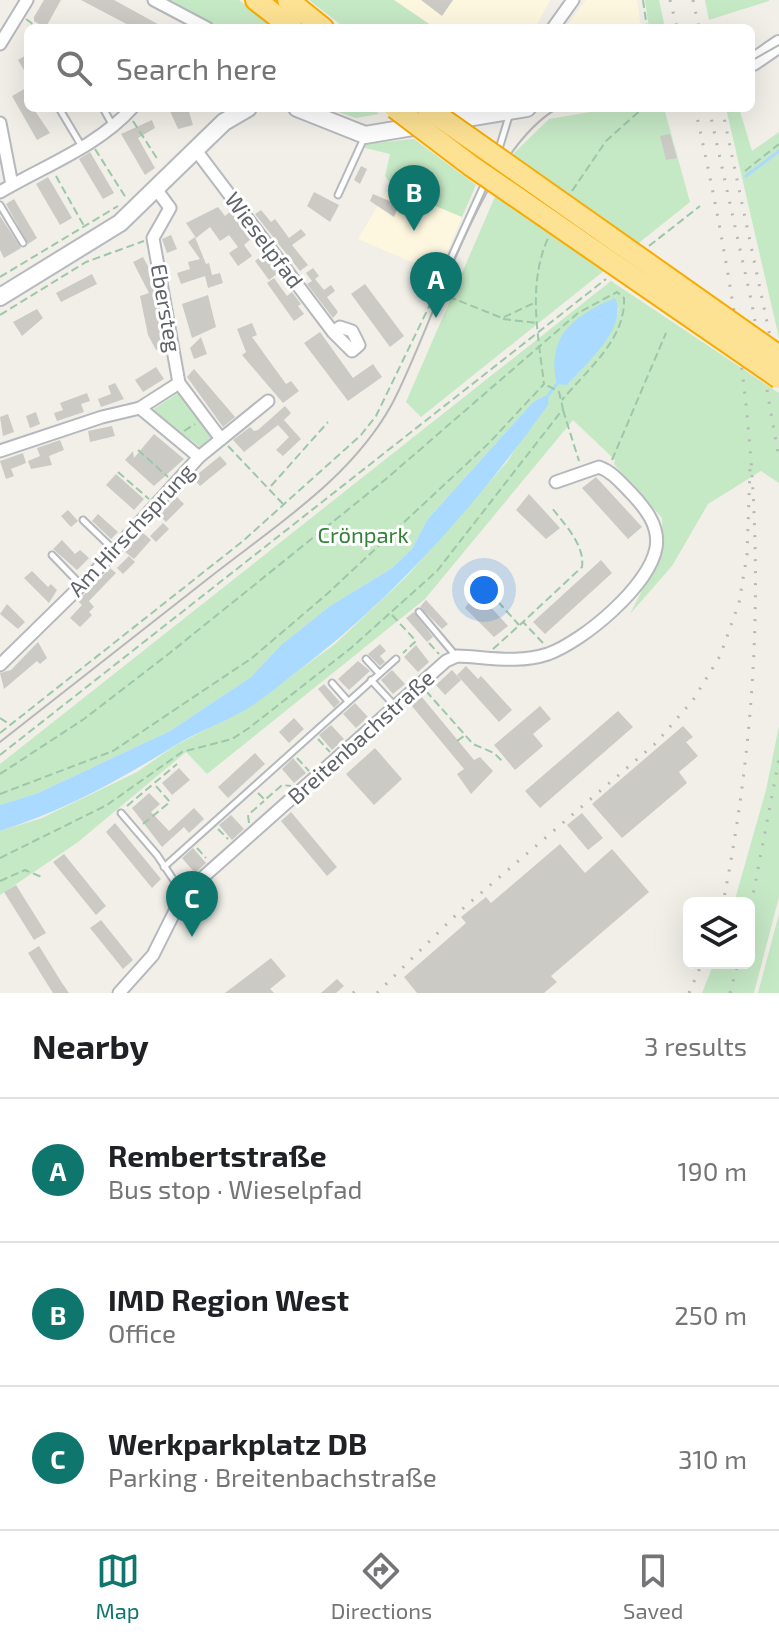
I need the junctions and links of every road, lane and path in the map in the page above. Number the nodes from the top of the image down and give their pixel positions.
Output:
1 (27, 0) edge
2 (154, 0) edge
3 (256, 0) edge
4 (288, 0) edge
5 (643, 0) edge
6 (570, 1) edge
7 (18, 14) junction
8 (32, 24) edge
9 (199, 24) edge
10 (287, 24) edge
11 (318, 24) edge
12 (556, 24) edge
13 (646, 24) edge
14 (0, 44) edge
15 (779, 46) edge
16 (755, 60) edge
17 (62, 112) edge
18 (105, 112) edge
19 (129, 112) edge
20 (307, 112) edge
21 (400, 112) edge
22 (433, 112) edge
23 (499, 112) edge
24 (515, 112) edge
25 (222, 115) edge
26 (0, 123) edge
27 (113, 127) junction
28 (365, 135) junction
29 (86, 144) junction
30 (779, 144) edge
31 (195, 149) junction
32 (158, 160) dead end
33 (49, 165) junction
34 (745, 171) dead end
35 (12, 185) junction
36 (158, 188) junction
37 (0, 192) edge
38 (338, 195) dead end
39 (0, 205) edge
40 (85, 226) junction
41 (153, 238) junction
42 (23, 243) dead end
43 (0, 277) edge
44 (441, 280) dead end
45 (0, 297) edge
46 (536, 302) dead end
47 (0, 315) edge
48 (502, 318) junction
49 (538, 323) dead end
50 (333, 332) dead end
51 (666, 333) dead end
52 (540, 348) junction
53 (779, 356) edge
54 (779, 378) edge
55 (179, 383) junction
56 (544, 384) junction
57 (562, 400) junction
58 (268, 401) dead end
59 (140, 408) junction
60 (563, 409) junction
61 (203, 416) junction
62 (328, 422) dead end
63 (177, 437) junction
64 (221, 439) junction
65 (138, 450) dead end
66 (0, 451) edge
67 (199, 457) junction
68 (612, 459) dead end
69 (583, 471) junction
70 (118, 472) dead end
71 (556, 482) dead end
72 (175, 484) junction
73 (270, 487) junction
74 (155, 505) junction
75 (285, 506) junction
76 (552, 508) dead end
77 (83, 520) dead end
78 (115, 550) junction
79 (52, 555) dead end
80 (482, 584) dead end
81 (82, 585) junction
82 (419, 612) dead end
83 (391, 614) junction
84 (523, 622) junction
85 (519, 625) junction
86 (429, 643) dead end
87 (552, 653) junction
88 (483, 658) junction
89 (366, 659) dead end
90 (396, 659) joint
91 (451, 659) junction
92 (0, 665) edge
93 (379, 673) junction
94 (371, 680) junction
95 (332, 683) dead end
96 (420, 684) junction
97 (347, 700) junction
98 (395, 707) junction
99 (448, 716) junction
100 (0, 718) edge
101 (443, 720) dead end
102 (10, 725) junction
103 (312, 732) junction
104 (0, 733) edge
105 (465, 735) junction
106 (457, 741) dead end
107 (291, 751) junction
108 (0, 755) edge
109 (336, 759) junction
110 (504, 763) dead end
111 (177, 764) dead end
112 (0, 774) edge
113 (315, 778) junction
114 (153, 783) junction
115 (252, 786) junction
116 (305, 787) junction
117 (0, 794) edge
118 (265, 800) junction
119 (121, 813) joint
120 (212, 822) junction
121 (136, 830) junction
122 (250, 835) junction
123 (191, 841) junction
124 (236, 848) junction
125 (0, 858) edge
126 (164, 867) junction
127 (214, 867) junction
128 (44, 878) dead end
129 (0, 881) edge
130 (183, 895) junction
131 (119, 993) edge

1 - 7 street
2 - 9 street
3 - 10 highway
4 - 11 highway
5 - 13 path
6 - 12 street
7 - 8 path
7 - 14 street
15 - 16 main road
17 - 29 lane
18 - 27 lane
19 - 27 street
19 - 32 path
20 - 28 main road
21 - 54 highway, bridge
22 - 53 highway, bridge
23 - 28 main road
24 - 44 lane
25 - 31 main road
26 - 35 street
27 - 29 street
28 - 38 lane
29 - 33 street
29 - 40 path
30 - 34 path
31 - 36 main road
31 - 50 street, Wieselpfad
33 - 35 street
33 - 40 path
35 - 37 street
36 - 41 street, Ebersteg
36 - 45 main road
39 - 42 lane
40 - 43 path
41 - 47 path
41 - 55 street, Ebersteg
46 - 48 path
48 - 49 path
48 - 75 path
51 - 68 path
52 - 56 path
52 - 57 path
52 - 108 path
52 - 112 path
55 - 59 street
55 - 61 street
56 - 57 path
56 - 117 path
57 - 60 path
58 - 64 street, Am Hirschsprung
59 - 63 street
59 - 66 street
60 - 69 path
60 - 83 path
61 - 63 path
61 - 64 street
62 - 73 path
63 - 67 street
64 - 67 street, Am Hirschsprung
64 - 73 path
65 - 72 path
67 - 72 street, Am Hirschsprung
69 - 71 street
69 - 87 street, Breitenbachstraße
70 - 74 path
72 - 74 street, Am Hirschsprung
73 - 75 path
74 - 78 street, Am Hirschsprung
75 - 102 path
76 - 84 path
77 - 78 lane
78 - 81 street, Am Hirschsprung
79 - 81 lane
80 - 85 path
81 - 92 street, Am Hirschsprung
82 - 91 lane
83 - 90 path
83 - 125 path
84 - 85 path
84 - 87 path
85 - 88 path
86 - 91 path
87 - 88 street, Breitenbachstraße
88 - 91 street, Breitenbachstraße
89 - 93 lane
90 - 93 lane, Breitenbachstraße
91 - 96 street, Breitenbachstraße
93 - 94 lane, Breitenbachstraße
94 - 97 lane, Breitenbachstraße
94 - 98 lane
95 - 97 lane
96 - 98 street, Breitenbachstraße
96 - 99 path
97 - 103 lane, Breitenbachstraße
98 - 109 street, Breitenbachstraße
99 - 101 path
99 - 105 path
100 - 102 path
102 - 104 path
103 - 107 lane, Breitenbachstraße
103 - 109 path
105 - 106 path
105 - 110 path
107 - 113 path
107 - 115 lane, Breitenbachstraße
109 - 113 street, Breitenbachstraße
111 - 114 path
113 - 116 street, Breitenbachstraße
114 - 119 path
114 - 121 path
115 - 118 path
115 - 120 lane, Breitenbachstraße
116 - 118 path
116 - 122 street, Breitenbachstraße
118 - 122 path
119 - 121 lane
120 - 123 lane, Breitenbachstraße
120 - 124 path
121 - 126 lane
122 - 124 street, Breitenbachstraße
123 - 126 lane, Breitenbachstraße
123 - 127 path
124 - 127 street, Breitenbachstraße
126 - 130 lane
127 - 130 street, Breitenbachstraße
128 - 129 path
130 - 131 street, Breitenbachstraße

